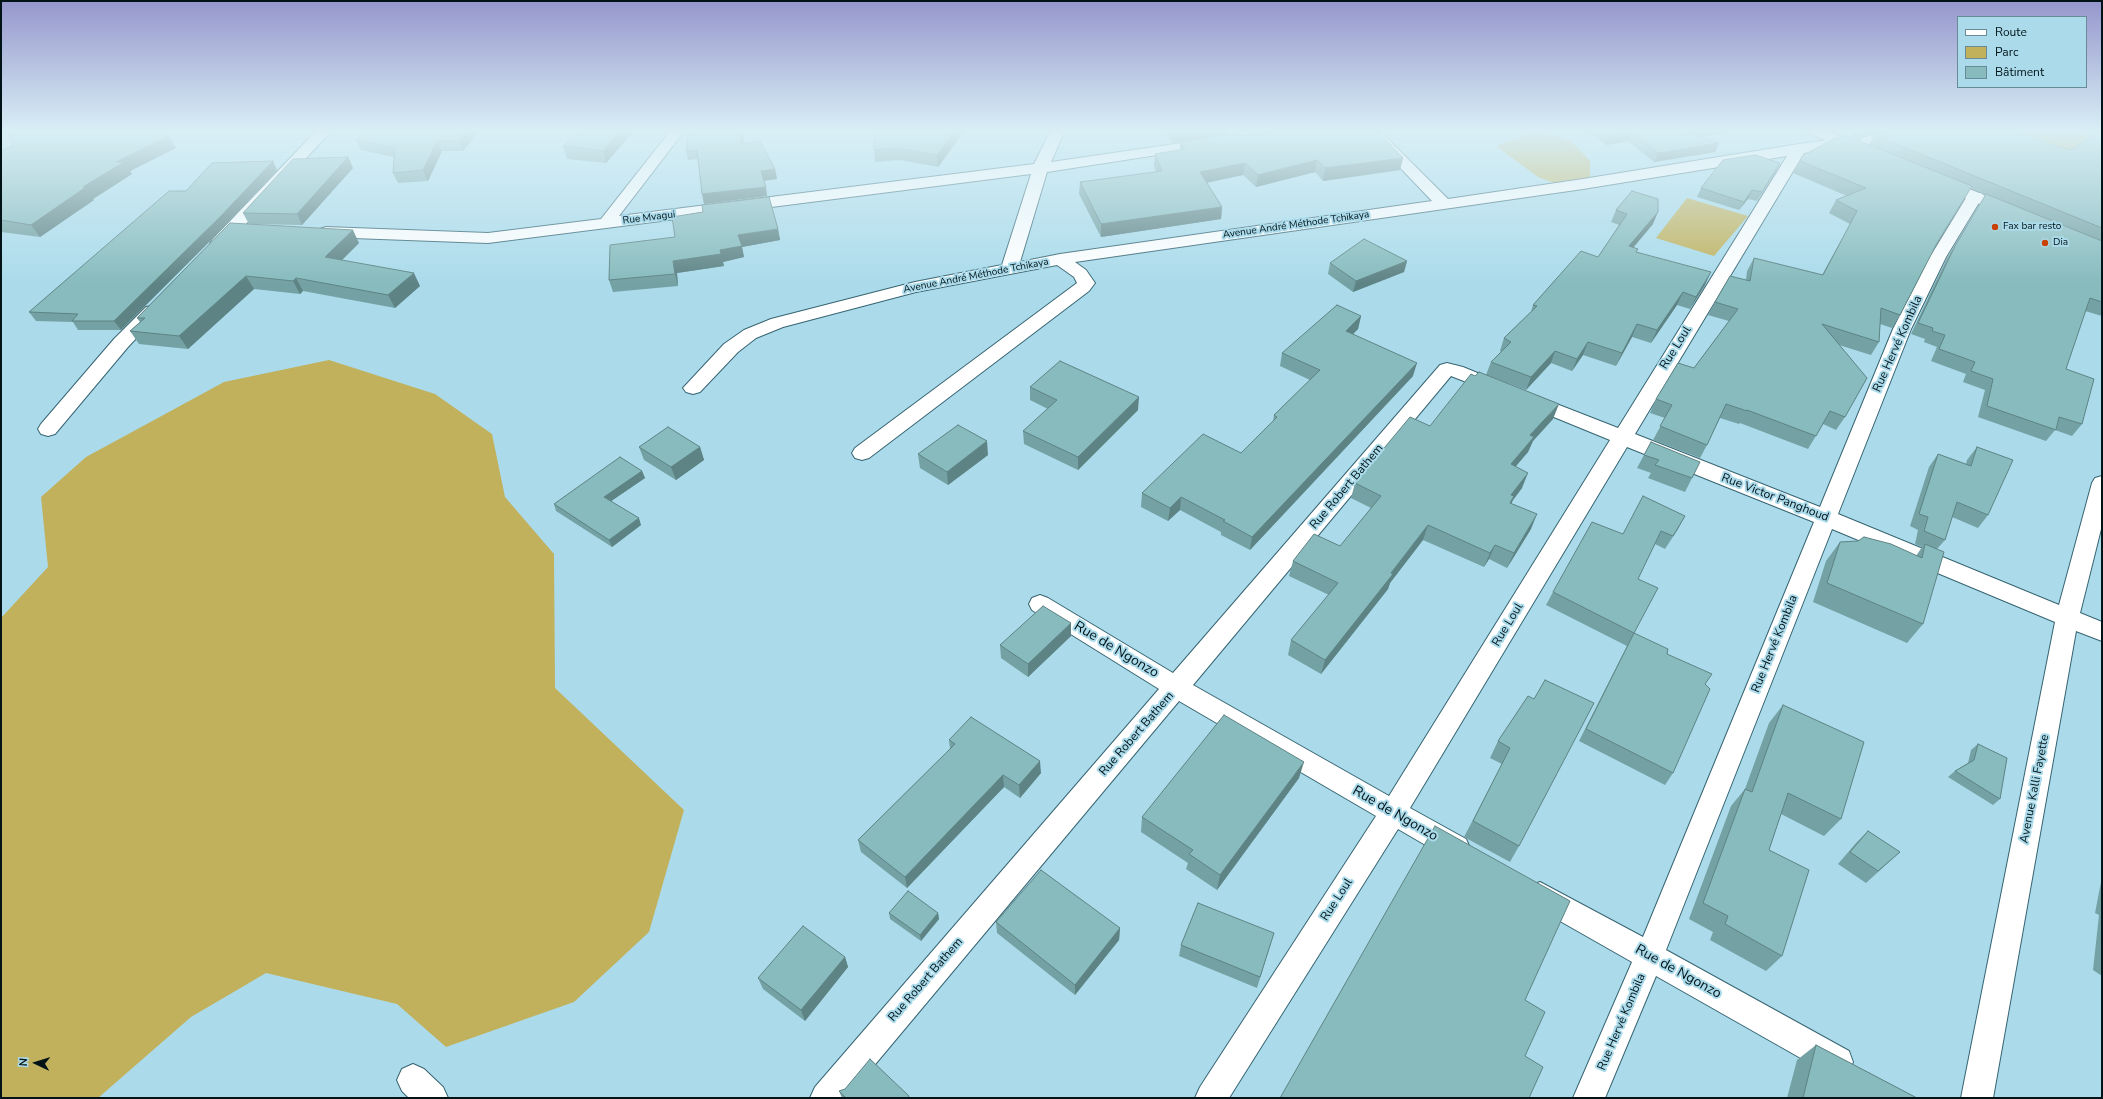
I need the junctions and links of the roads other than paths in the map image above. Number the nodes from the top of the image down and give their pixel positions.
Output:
1 (277, 181) edge
2 (638, 181) edge
3 (935, 181) edge
4 (1036, 181) edge
5 (1422, 181) edge
6 (1599, 181) edge
7 (1779, 181) edge
8 (1947, 181) edge
9 (1953, 181) edge
10 (1975, 196) junction
11 (1444, 204) junction
12 (606, 223) junction
13 (233, 229) junction
14 (257, 230) edge
15 (313, 232) edge
16 (205, 258) edge
17 (1060, 259) junction
18 (1010, 267) junction
19 (166, 297) edge
20 (1446, 369) joint
21 (693, 388) dead end
22 (48, 429) dead end
23 (1621, 438) junction
24 (862, 453) dead end
25 (2102, 483) edge
26 (1826, 518) junction
27 (1040, 604) dead end
28 (2067, 619) junction
29 (2102, 632) edge
30 (1178, 688) junction
31 (1393, 813) junction
32 (1476, 859) edge
33 (1518, 882) edge
34 (1650, 955) junction
35 (1861, 1075) edge
36 (826, 1098) edge
37 (1211, 1098) edge
38 (1589, 1098) edge
39 (1977, 1098) edge

1 - 13 street
2 - 12 street
3 - 12 street, Rue Mvagui
4 - 18 street
5 - 11 street
6 - 11 street, Avenue André Méthode Tchikaya
7 - 23 street, Rue Loul
8 - 10 street
9 - 10 street
10 - 26 street, Rue Hervé Kombila
11 - 17 street, Avenue André Méthode Tchikaya
12 - 15 street, Rue Mvagui
13 - 14 street
13 - 16 street
17 - 18 street, Avenue André Méthode Tchikaya
17 - 24 street
18 - 21 street, Avenue André Méthode Tchikaya
19 - 22 street
20 - 23 street, Rue Victor Panghoud
20 - 30 street, Rue Robert Bathem
23 - 26 street, Rue Victor Panghoud
23 - 31 street, Rue Loul
25 - 28 street, Avenue Kalli Fayette
26 - 28 street, Rue Victor Panghoud
26 - 34 street, Rue Hervé Kombila
27 - 30 street, Rue de Ngonzo
28 - 29 street, Rue Victor Panghoud
28 - 39 street, Avenue Kalli Fayette
30 - 31 street, Rue de Ngonzo
30 - 36 street, Rue Robert Bathem
31 - 32 street, Rue de Ngonzo
31 - 37 street, Rue Loul
33 - 34 street, Rue de Ngonzo
34 - 35 street, Rue de Ngonzo
34 - 38 street, Rue Hervé Kombila

